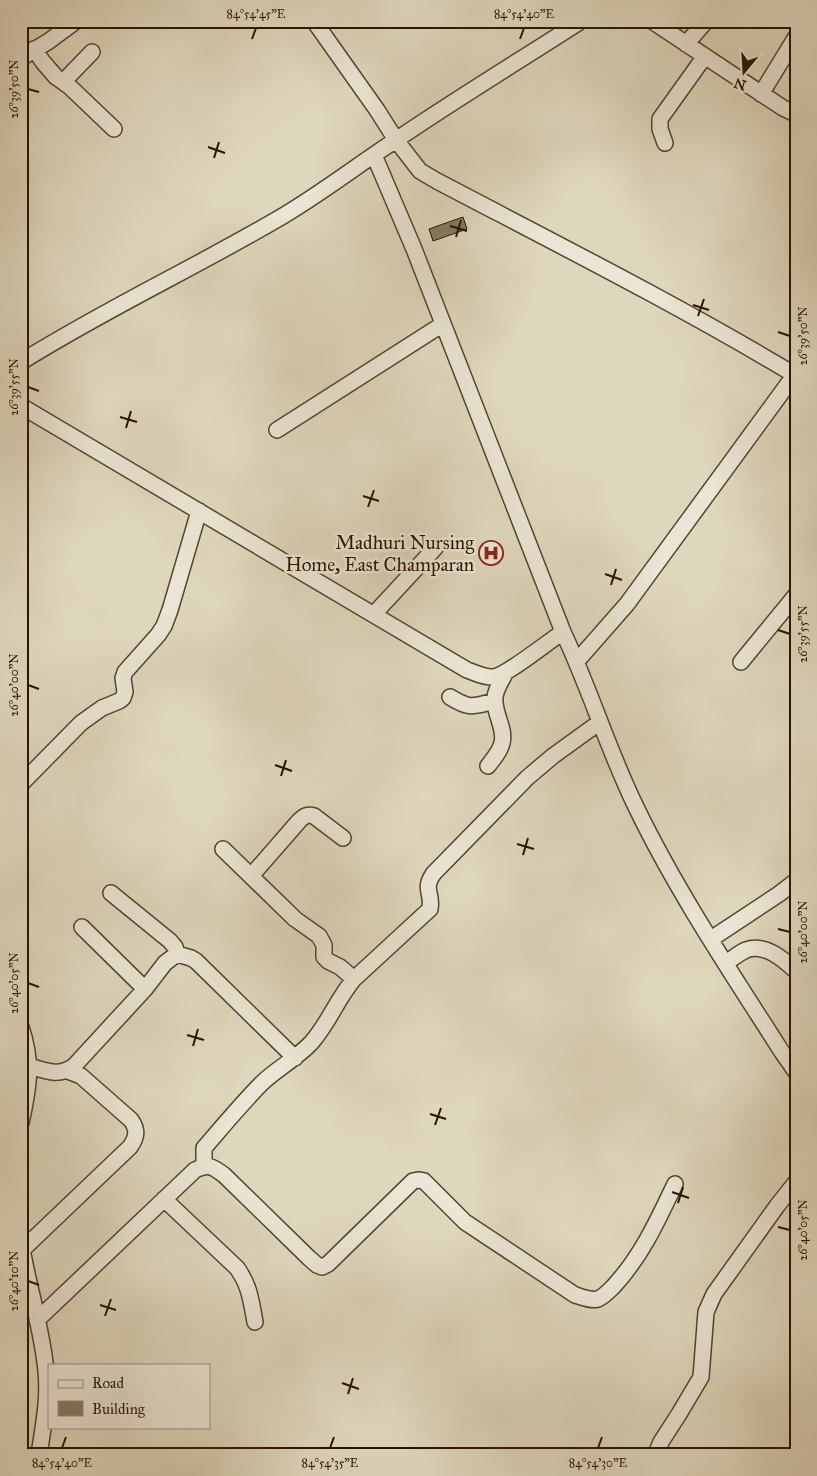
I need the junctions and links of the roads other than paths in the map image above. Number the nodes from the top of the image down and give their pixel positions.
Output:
1 (76, 21) edge
2 (314, 21) edge
3 (581, 21) edge
4 (652, 21) edge
5 (706, 21) edge
6 (796, 37) edge
7 (686, 44) junction
8 (34, 49) junction
9 (92, 52) dead end
10 (705, 56) junction
11 (21, 58) edge
12 (63, 82) junction
13 (761, 94) junction
14 (796, 114) edge
15 (114, 129) dead end
16 (396, 140) junction
17 (665, 143) dead end
18 (374, 154) junction
19 (443, 324) junction
20 (21, 362) edge
21 (795, 374) edge
22 (21, 406) edge
23 (276, 430) dead end
24 (199, 511) junction
25 (436, 547) dead end
26 (796, 595) edge
27 (374, 614) junction
28 (563, 632) junction
29 (577, 661) junction
30 (741, 662) dead end
31 (506, 672) junction
32 (450, 698) dead end
33 (495, 701) junction
34 (600, 722) junction
35 (488, 766) dead end
36 (21, 784) edge
37 (343, 838) dead end
38 (222, 849) dead end
39 (251, 876) junction
40 (796, 881) edge
41 (111, 893) dead end
42 (82, 927) dead end
43 (711, 939) junction
44 (177, 954) junction
45 (726, 962) junction
46 (796, 971) edge
47 (354, 979) junction
48 (145, 989) junction
49 (21, 1027) edge
50 (295, 1058) junction
51 (794, 1065) edge
52 (29, 1066) junction
53 (68, 1070) junction
54 (21, 1123) edge
55 (204, 1166) junction
56 (796, 1182) edge
57 (675, 1184) dead end
58 (164, 1199) junction
59 (22, 1247) edge
60 (26, 1296) edge
61 (37, 1320) junction
62 (255, 1322) dead end
63 (40, 1451) edge
64 (27, 1455) edge
65 (660, 1455) edge

1 - 8 street
2 - 16 street
3 - 16 street
4 - 7 street
5 - 7 street
6 - 13 street
7 - 10 street
8 - 11 street
8 - 12 street
9 - 12 street
10 - 13 street
10 - 17 street
12 - 15 street
13 - 14 street
16 - 18 street
16 - 21 street
18 - 19 street
18 - 20 street
19 - 23 street
19 - 28 street
21 - 29 street
22 - 24 street
24 - 27 street
24 - 36 street
25 - 27 street
26 - 30 street
27 - 31 street
28 - 29 street
28 - 31 street
29 - 34 street
31 - 33 street
32 - 33 street
33 - 35 street
34 - 43 street
34 - 47 street
37 - 39 street
38 - 39 street
39 - 47 street
40 - 43 street
41 - 44 street
42 - 48 street
43 - 45 street
44 - 48 street
44 - 50 street
45 - 46 street
45 - 51 street
47 - 50 street
48 - 53 street
49 - 52 street
50 - 55 street
52 - 53 street
52 - 54 street
53 - 59 street
55 - 57 street
55 - 58 street
56 - 65 street
58 - 61 street
58 - 62 street
59 - 60 street
60 - 61 street
61 - 63 street
63 - 64 street

